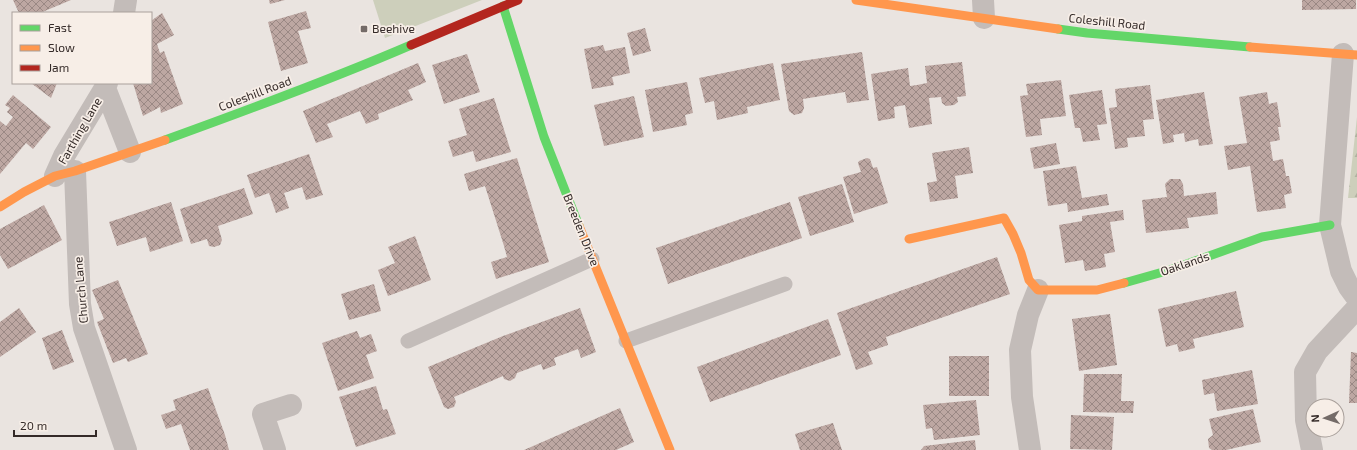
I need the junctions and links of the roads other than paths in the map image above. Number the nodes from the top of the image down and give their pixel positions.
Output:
1 (126, 0) edge
2 (518, 0) edge
3 (856, 0) edge
4 (503, 6) junction
5 (984, 9) edge
6 (124, 12) edge
7 (1350, 55) edge
8 (106, 85) edge
9 (130, 152) junction
10 (65, 173) junction
11 (0, 208) edge
12 (1330, 225) junction
13 (909, 239) dead end
14 (592, 259) junction
15 (785, 284) dead end
16 (1038, 290) junction
17 (1357, 298) edge
18 (1357, 308) edge
19 (408, 341) dead end
20 (626, 341) junction
21 (291, 405) dead end
22 (126, 450) edge
23 (275, 450) edge
24 (670, 450) edge
25 (1030, 450) edge
26 (1312, 450) edge

1 - 6 street
2 - 4 street, Coleshill Road
3 - 5 street, Coleshill Road
4 - 9 street, Coleshill Road
4 - 14 street, Breeden Drive
5 - 7 street, Coleshill Road
7 - 12 street
8 - 9 street, Farthing Lane
8 - 10 street, Farthing Lane
9 - 10 street, Coleshill Road
10 - 11 street, Coleshill Road
10 - 22 street, Church Lane
12 - 16 street, Oaklands
12 - 17 street
13 - 16 street
14 - 19 lane
14 - 20 street, Breeden Drive
15 - 20 lane
16 - 25 street
18 - 26 street
20 - 24 street, Breeden Drive
21 - 23 street

